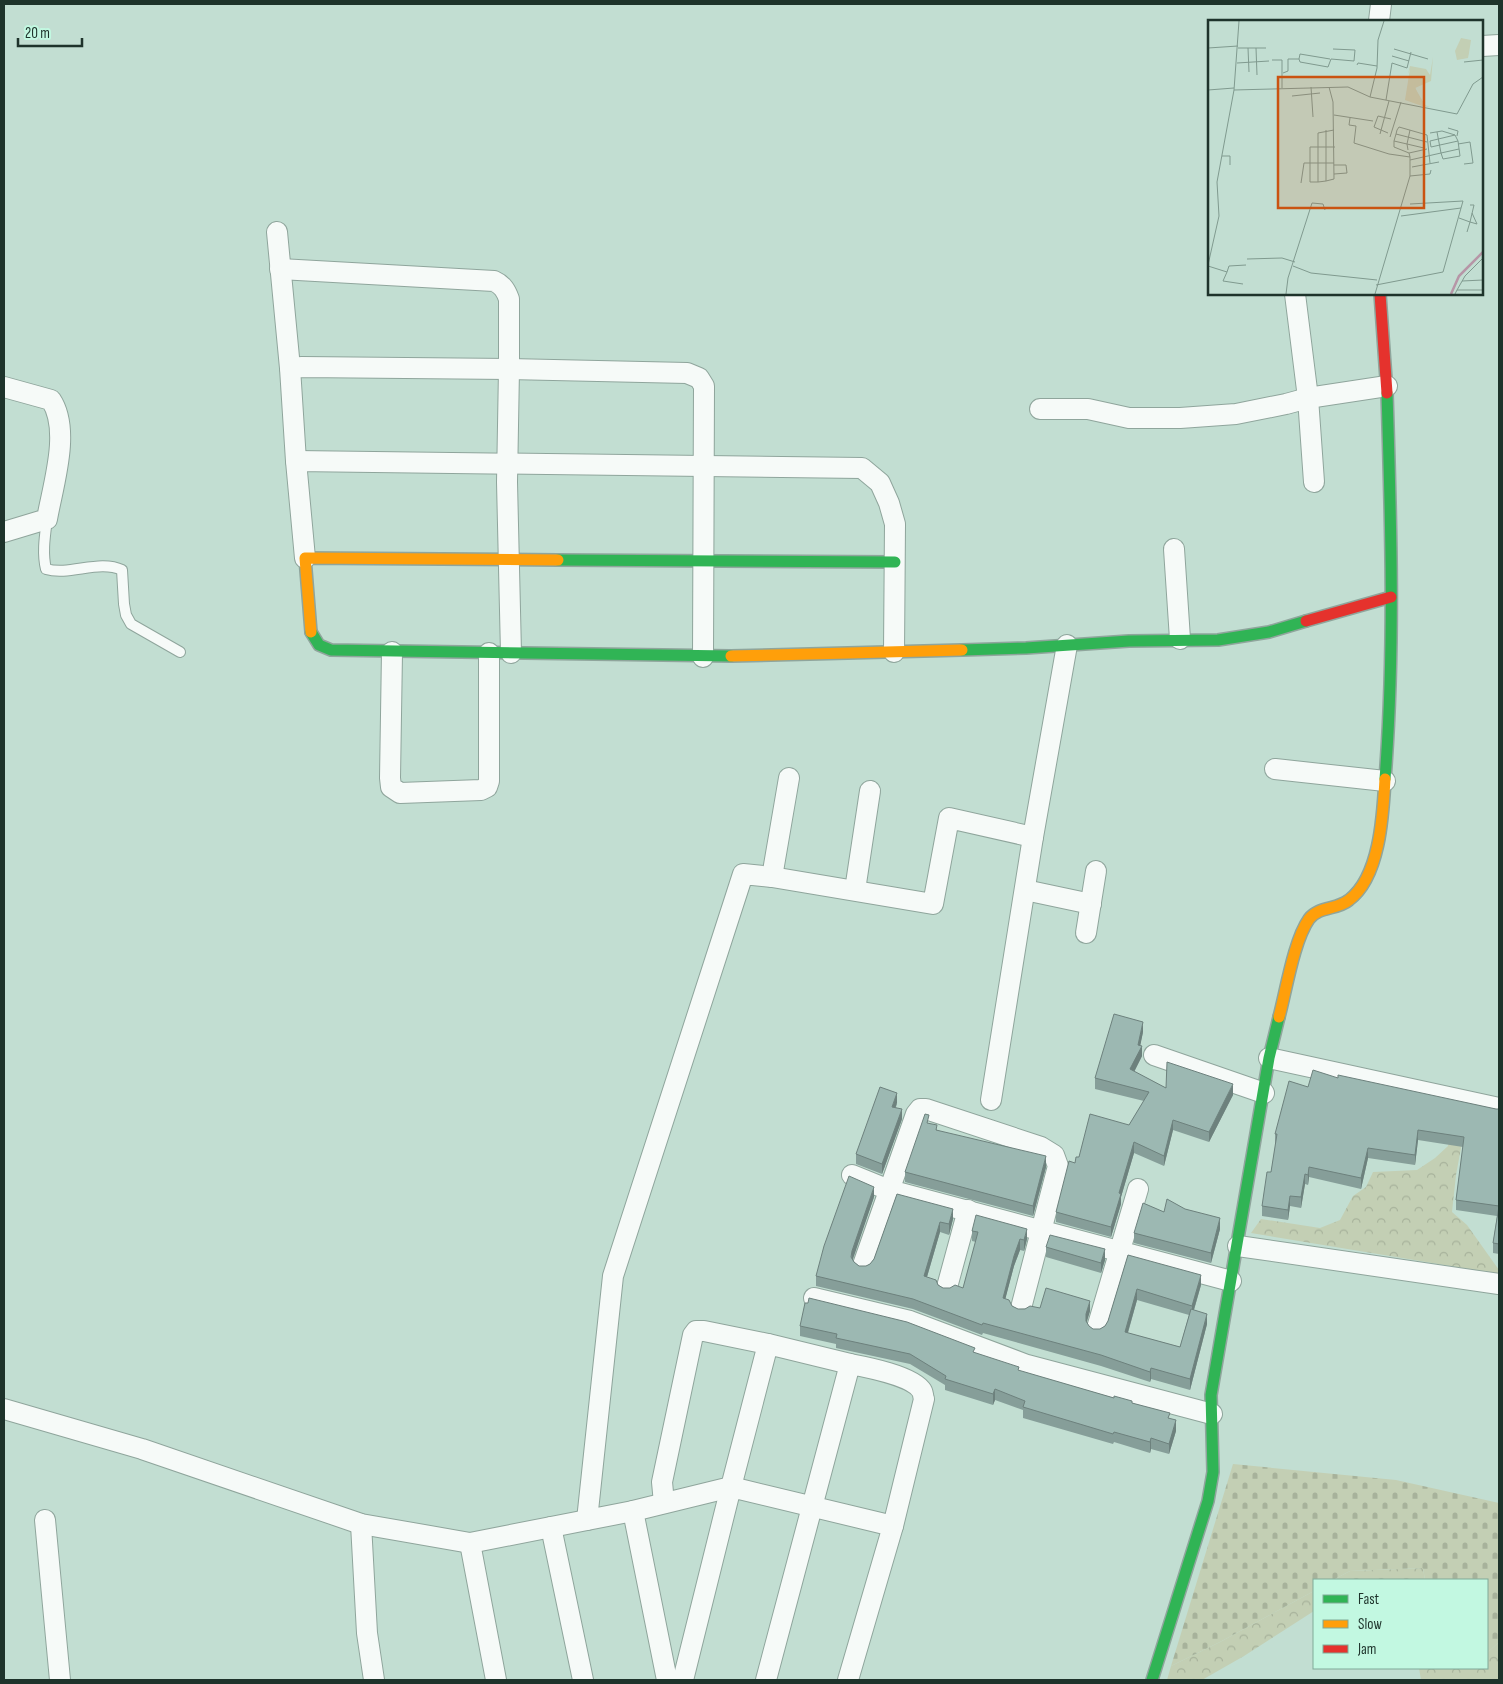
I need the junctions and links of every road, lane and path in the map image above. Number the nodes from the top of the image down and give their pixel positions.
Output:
1 (1381, 4) edge
2 (1379, 20) edge
3 (1499, 45) edge
4 (1483, 46) edge
5 (277, 232) dead end
6 (280, 269) junction
7 (1295, 295) edge
8 (1380, 295) edge
9 (290, 368) junction
10 (509, 369) junction
11 (1387, 386) junction
12 (4, 387) edge
13 (1308, 398) junction
14 (1040, 408) dead end
15 (296, 461) junction
16 (507, 464) junction
17 (703, 466) junction
18 (1314, 482) dead end
19 (47, 519) junction
20 (4, 532) edge
21 (1174, 549) dead end
22 (305, 558) junction
23 (508, 560) junction
24 (704, 562) junction
25 (895, 562) junction
26 (1391, 597) junction
27 (1180, 639) junction
28 (1067, 645) junction
29 (180, 652) dead end
30 (392, 652) junction
31 (894, 652) junction
32 (489, 653) junction
33 (511, 653) junction
34 (703, 657) junction
35 (1275, 769) dead end
36 (790, 778) dead end
37 (1385, 781) junction
38 (870, 791) dead end
39 (1033, 837) junction
40 (1096, 871) dead end
41 (772, 876) junction
42 (855, 890) junction
43 (1025, 890) junction
44 (1091, 904) junction
45 (1086, 933) dead end
46 (1154, 1055) dead end
47 (1270, 1058) junction
48 (1264, 1092) junction
49 (991, 1100) dead end
50 (1499, 1108) edge
51 (852, 1175) edge
52 (1138, 1189) dead end
53 (890, 1190) junction
54 (968, 1210) junction
55 (1041, 1230) junction
56 (1238, 1246) junction
57 (1120, 1251) junction
58 (863, 1265) edge
59 (1231, 1281) junction
60 (1499, 1284) edge
61 (947, 1287) edge
62 (814, 1298) edge
63 (1020, 1308) edge
64 (1097, 1328) edge
65 (768, 1344) junction
66 (850, 1364) junction
67 (4, 1409) edge
68 (1212, 1414) junction
69 (731, 1487) junction
70 (664, 1503) junction
71 (813, 1507) junction
72 (633, 1511) junction
73 (45, 1520) dead end
74 (587, 1520) junction
75 (361, 1524) junction
76 (893, 1526) junction
77 (551, 1527) junction
78 (470, 1543) junction
79 (60, 1680) edge
80 (374, 1680) edge
81 (496, 1680) edge
82 (583, 1680) edge
83 (667, 1680) edge
84 (683, 1680) edge
85 (766, 1680) edge
86 (848, 1680) edge
87 (1152, 1680) edge

1 - 2 street
3 - 4 street
5 - 6 street
6 - 9 street
6 - 10 street
7 - 13 street
8 - 11 street
9 - 10 street
9 - 15 street
10 - 16 street
10 - 17 street
11 - 13 street
11 - 26 street
12 - 19 street
13 - 14 street
13 - 18 street
15 - 16 street
15 - 22 street
16 - 17 street
16 - 23 street
17 - 24 street
17 - 25 street
19 - 20 street
19 - 29 lane
21 - 27 street
22 - 23 street
22 - 30 street
23 - 24 street
23 - 33 street
24 - 25 street
24 - 34 street
25 - 31 street
26 - 27 street
26 - 37 street
27 - 28 street
28 - 31 street
28 - 39 street
30 - 32 street
30 - 32 street
31 - 34 street
32 - 33 street
33 - 34 street
35 - 37 street
36 - 41 street
37 - 47 street
38 - 42 street
39 - 42 street
39 - 43 street
40 - 44 street
41 - 42 street
41 - 74 street
43 - 44 street
43 - 49 street
44 - 45 street
46 - 48 street
47 - 48 street
47 - 50 street
48 - 56 street
51 - 53 street
52 - 57 street
53 - 54 street
53 - 55 street
53 - 58 street
54 - 55 street
54 - 61 street
55 - 57 street
55 - 63 street
56 - 59 street
56 - 60 street
57 - 59 street
57 - 64 street
59 - 68 street
62 - 68 street
65 - 66 street
65 - 69 street
65 - 70 street
66 - 71 street
66 - 76 street
67 - 75 street
68 - 87 street
69 - 70 street
69 - 71 street
69 - 84 street
70 - 72 street
71 - 76 street
71 - 85 street
72 - 74 street
72 - 83 street
73 - 79 street
74 - 77 street
75 - 78 street
75 - 80 street
76 - 86 street
77 - 78 street
77 - 82 street
78 - 81 street

